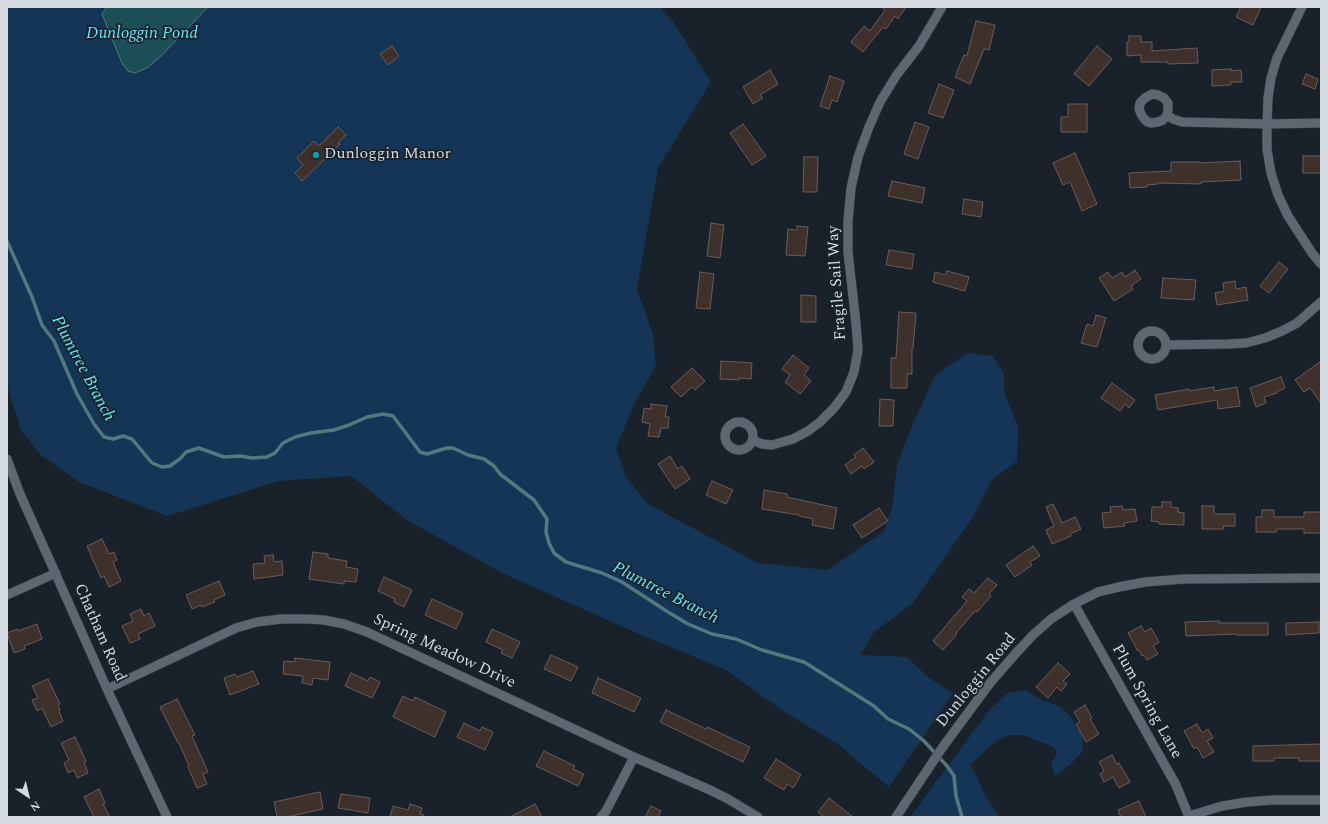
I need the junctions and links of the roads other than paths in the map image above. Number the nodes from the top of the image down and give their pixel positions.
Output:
1 (942, 7) edge
2 (1302, 7) edge
3 (1167, 115) dead end
4 (1321, 123) edge
5 (1267, 124) junction
6 (1321, 264) edge
7 (1321, 302) edge
8 (1166, 345) dead end
9 (752, 440) dead end
10 (7, 459) edge
11 (56, 573) junction
12 (1321, 578) edge
13 (7, 595) edge
14 (1074, 604) junction
15 (107, 689) junction
16 (634, 757) junction
17 (1321, 800) edge
18 (1189, 816) edge
19 (167, 817) edge
20 (601, 817) edge
21 (758, 817) edge
22 (896, 817) edge

1 - 9 street, Fragile Sail Way
2 - 5 street
3 - 5 street
4 - 5 street
5 - 6 street
7 - 8 street
10 - 11 street, Chatham Road
11 - 13 street
11 - 15 street, Chatham Road
12 - 14 street, Dunloggin Road
14 - 18 street, Plum Spring Lane
14 - 22 street, Dunloggin Road
15 - 16 street, Spring Meadow Drive
15 - 19 street, Chatham Road
16 - 20 street
16 - 21 street, Spring Meadow Drive
17 - 18 street

